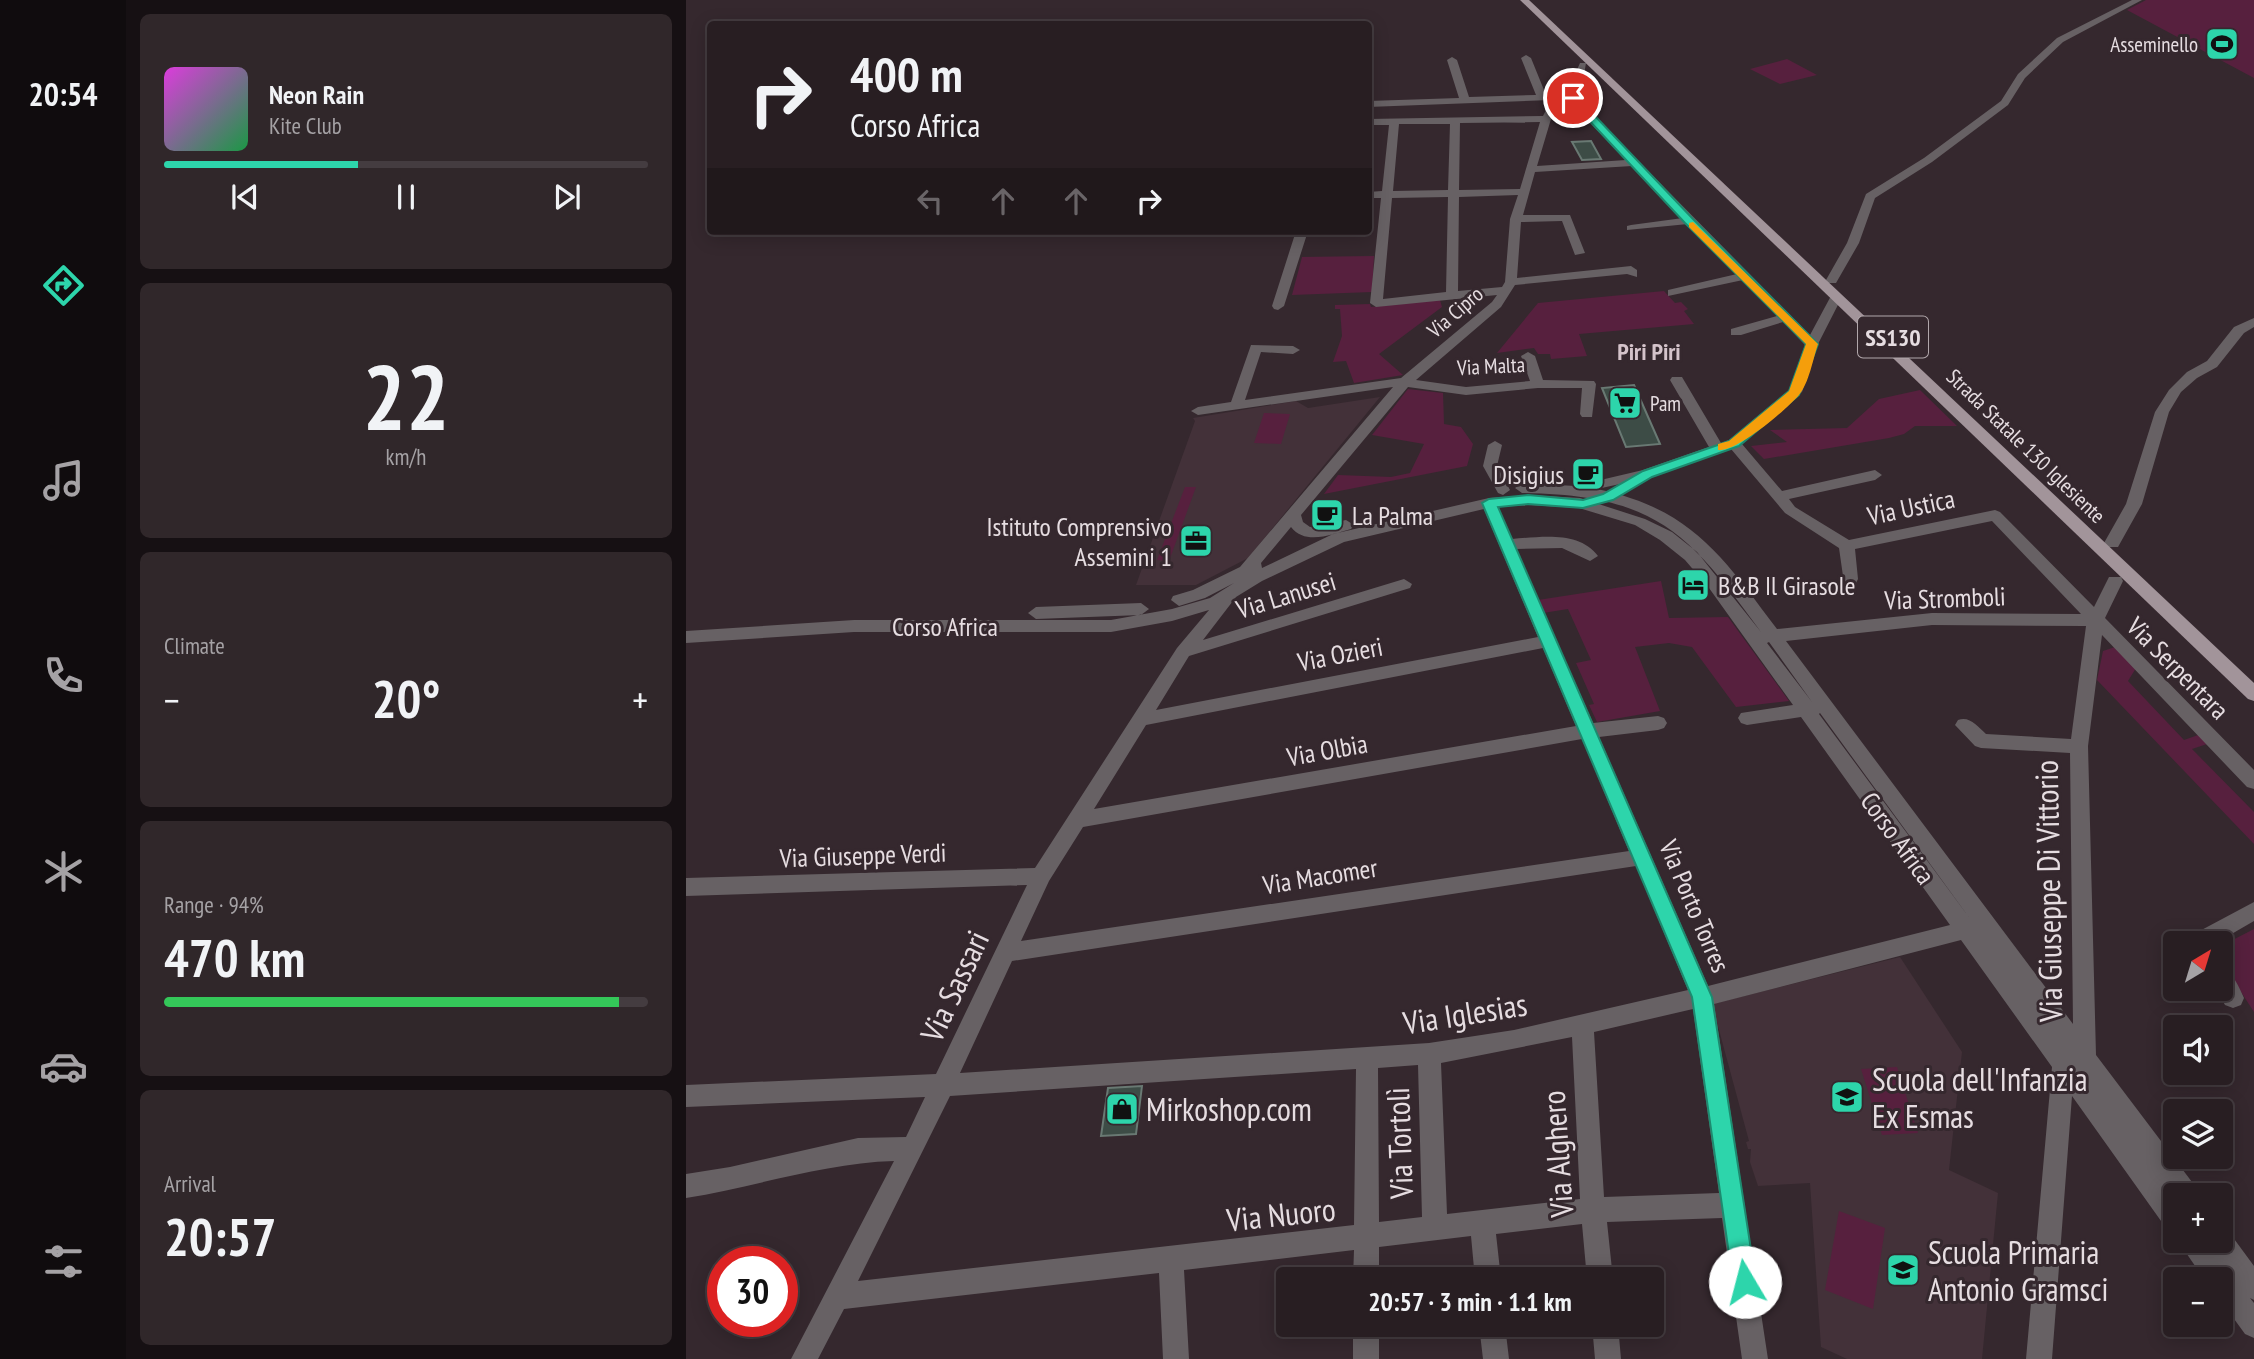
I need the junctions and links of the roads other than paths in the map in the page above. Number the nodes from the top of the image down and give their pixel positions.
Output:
1 (1524, 0) edge
2 (1530, 0) edge
3 (2138, 0) edge
4 (1526, 58) dead end
5 (1452, 60) dead end
6 (1583, 65) dead end
7 (1561, 94) junction
8 (1542, 97) junction
9 (1465, 100) junction
10 (1372, 104) edge
11 (1546, 119) junction
12 (1455, 120) junction
13 (1394, 121) junction
14 (1372, 122) edge
15 (1633, 163) junction
16 (1533, 169) junction
17 (1524, 192) junction
18 (1454, 193) junction
19 (1372, 195) edge
20 (1388, 195) junction
21 (1516, 219) junction
22 (1689, 221) junction
23 (1631, 228) dead end
24 (1301, 235) edge
25 (1578, 253) dead end
26 (1633, 274) dead end
27 (1745, 276) junction
28 (1509, 286) junction
29 (1834, 289) junction
30 (1672, 293) dead end
31 (1452, 296) junction
32 (1278, 306) dead end
33 (1786, 317) junction
34 (2254, 322) edge
35 (1736, 332) dead end
36 (1812, 344) junction
37 (1293, 349) dead end
38 (1528, 356) dead end
39 (1676, 380) dead end
40 (1405, 382) junction
41 (1538, 384) junction
42 (1237, 404) junction
43 (1198, 411) dead end
44 (1587, 414) dead end
45 (1734, 443) junction
46 (1495, 445) dead end
47 (1717, 449) junction
48 (1647, 474) junction
49 (1875, 475) dead end
50 (1626, 486) junction
51 (1496, 496) junction
52 (1779, 496) junction
53 (1580, 497) junction
54 (1608, 497) junction
55 (1635, 504) junction
56 (1293, 515) junction
57 (1346, 524) junction
58 (2112, 542) junction
59 (1507, 544) junction
60 (1847, 546) junction
61 (1280, 552) junction
62 (1590, 556) dead end
63 (1850, 579) dead end
64 (2115, 581) dead end
65 (1404, 584) dead end
66 (1225, 589) junction
67 (1172, 615) junction
68 (2095, 620) junction
69 (686, 626) edge
70 (1192, 634) junction
71 (686, 637) edge
72 (1764, 637) junction
73 (1548, 641) junction
74 (1183, 652) junction
75 (2254, 677) edge
76 (2254, 694) edge
77 (1825, 706) junction
78 (1806, 709) junction
79 (1142, 719) junction
80 (1747, 719) dead end
81 (1658, 723) dead end
82 (1964, 725) dead end
83 (1587, 731) junction
84 (2079, 746) junction
85 (2254, 782) edge
86 (1076, 820) junction
87 (1641, 857) junction
88 (1041, 876) junction
89 (686, 887) edge
90 (2254, 911) edge
91 (1975, 928) junction
92 (2219, 931) edge
93 (1008, 952) junction
94 (1702, 997) junction
95 (1582, 1025) junction
96 (1429, 1055) junction
97 (1367, 1058) junction
98 (2074, 1062) junction
99 (944, 1085) junction
100 (686, 1096) edge
101 (914, 1149) junction
102 (2176, 1183) edge
103 (686, 1186) edge
104 (2163, 1200) edge
105 (1734, 1205) junction
106 (1593, 1210) junction
107 (1482, 1222) junction
108 (1436, 1228) junction
109 (1367, 1238) junction
110 (2229, 1253) edge
111 (1171, 1260) junction
112 (1366, 1267) edge
113 (1487, 1267) edge
114 (1599, 1267) edge
115 (2254, 1287) edge
116 (835, 1297) junction
117 (2233, 1297) edge
118 (2254, 1325) edge
119 (1366, 1337) edge
120 (1493, 1337) edge
121 (1606, 1337) edge
122 (804, 1359) edge
123 (1176, 1359) edge
124 (1366, 1359) edge
125 (1496, 1359) edge
126 (1608, 1359) edge
127 (1755, 1359) edge
128 (2039, 1359) edge

1 - 29 main road, Strada Statale 130 Iglesiente / SS130
2 - 29 main road, Strada Statale 130 Iglesiente / SS130
3 - 29 street
4 - 8 street
5 - 9 street
6 - 7 street, Via Cipro
7 - 8 street
7 - 11 street, Via Cipro
7 - 15 street
8 - 9 street
9 - 10 street
11 - 12 street
11 - 16 street, Via Cipro
12 - 13 street
12 - 18 street
13 - 14 street
13 - 20 street
15 - 16 street
15 - 22 street
16 - 17 street, Via Cipro
17 - 18 street
17 - 21 street, Via Cipro
18 - 20 street
18 - 31 street
19 - 20 street
20 - 31 street
21 - 25 street
21 - 28 street, Via Cipro
22 - 23 street
22 - 27 street
24 - 32 street
26 - 28 street
27 - 30 street
27 - 33 street
28 - 31 street
28 - 40 street, Via Cipro
29 - 36 street
29 - 58 main road, Strada Statale 130 Iglesiente / SS130
29 - 76 main road, Strada Statale 130 Iglesiente / SS130
33 - 35 street
33 - 36 street
34 - 58 street
36 - 45 street
37 - 42 street
38 - 41 street, Via Malta
39 - 47 street
40 - 41 street, Via Malta
40 - 42 street, Via Malta
40 - 56 street, Via Cipro
41 - 44 street, Via Malta
42 - 43 street, Via Malta
45 - 47 street
45 - 52 street, Via Ustica
46 - 51 street
47 - 48 street
48 - 50 street
48 - 53 street
49 - 52 street
50 - 54 street
50 - 55 street
51 - 53 street, Corso Africa
51 - 57 street, Corso Africa
51 - 59 street, Via Porto Torres
51 - 66 street, Corso Africa
52 - 60 street, Via Ustica
53 - 54 street, Corso Africa
53 - 72 street, Corso Africa
54 - 55 street, Corso Africa
55 - 72 street, Corso Africa
56 - 57 street
56 - 61 street, Via Cipro
56 - 66 street, Via Cipro
57 - 61 street, Corso Africa
58 - 75 main road, Strada Statale 130 Iglesiente / SS130
59 - 62 street
59 - 73 street, Via Porto Torres
60 - 63 street
60 - 68 street, Via Ustica
61 - 66 street, Corso Africa
64 - 68 street, Via Giuseppe Di Vittorio
65 - 74 street, Via Lanusei
66 - 67 street, Corso Africa
66 - 69 street, Corso Africa
66 - 70 street, Via Sassari
66 - 74 street, Via Sassari
67 - 70 street
67 - 71 street, Corso Africa
68 - 72 street, Via Stromboli
68 - 84 street, Via Giuseppe Di Vittorio
68 - 85 street, Via Serpentara
70 - 74 street, Via Sassari
72 - 77 street, Corso Africa
72 - 78 street, Corso Africa
73 - 79 street, Via Ozieri
73 - 83 street, Via Porto Torres
74 - 79 street, Via Sassari
77 - 78 street
77 - 91 street, Corso Africa
78 - 80 street
78 - 91 street, Corso Africa
79 - 86 street, Via Sassari
81 - 83 street, Via Olbia
82 - 84 street
83 - 86 street, Via Olbia
83 - 87 street, Via Porto Torres
84 - 98 street, Via Giuseppe Di Vittorio
86 - 88 street, Via Sassari
87 - 93 street, Via Macomer
87 - 94 street, Via Porto Torres
88 - 89 street, Via Giuseppe Verdi
88 - 93 street, Via Sassari
90 - 92 street
91 - 94 street, Via Iglesias
91 - 98 street, Corso Africa
93 - 99 street, Via Sassari
94 - 95 street, Via Iglesias
94 - 105 street, Via Porto Torres
95 - 96 street, Via Iglesias
95 - 106 street, Via Alghero
96 - 97 street, Via Iglesias
96 - 108 street, Via Tortolì
97 - 99 street, Via Iglesias
97 - 109 street
98 - 102 street, Corso Africa
98 - 104 street, Corso Africa
98 - 128 street, Via Giuseppe Di Vittorio
99 - 100 street, Via Iglesias
99 - 101 street, Via Sassari
101 - 103 street
101 - 116 street, Via Sassari
105 - 106 street, Via Nuoro
105 - 127 street, Via Porto Torres
106 - 107 street, Via Nuoro
106 - 114 street, Via Alghero
107 - 108 street, Via Nuoro
107 - 113 street
108 - 109 street, Via Nuoro
109 - 111 street, Via Nuoro
109 - 112 street
110 - 115 street
111 - 116 street, Via Nuoro
111 - 123 street
116 - 122 street, Via Sassari
117 - 118 street
119 - 124 street
120 - 125 street
121 - 126 street

